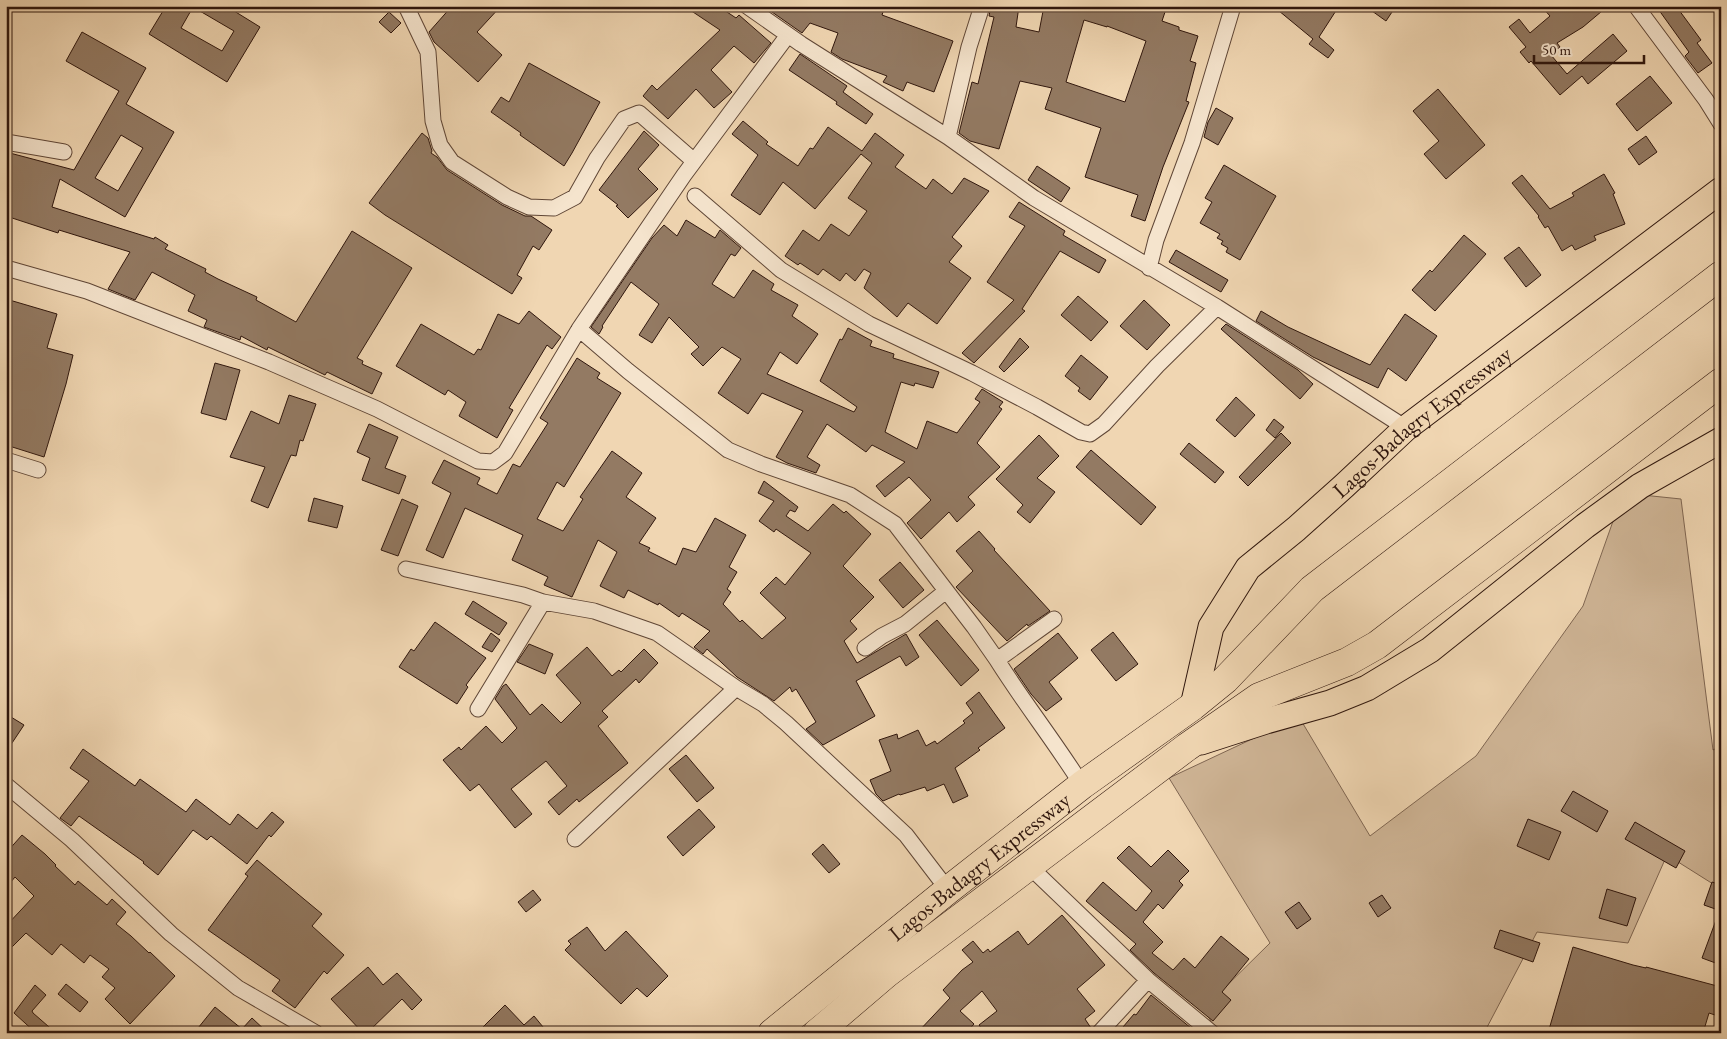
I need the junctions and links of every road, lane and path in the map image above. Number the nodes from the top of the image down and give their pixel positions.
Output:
1 (406, 6) edge
2 (747, 6) edge
3 (982, 6) edge
4 (1233, 6) edge
5 (1636, 6) edge
6 (788, 35) junction
7 (1721, 124) edge
8 (948, 137) junction
9 (6, 142) edge
10 (64, 152) dead end
11 (694, 161) junction
12 (1721, 190) edge
13 (695, 196) dead end
14 (6, 268) edge
15 (1149, 268) junction
16 (1721, 276) edge
17 (1217, 307) junction
18 (579, 329) junction
19 (1721, 382) edge
20 (1406, 428) junction
21 (1721, 440) edge
22 (6, 460) edge
23 (38, 470) dead end
24 (406, 569) dead end
25 (946, 591) junction
26 (543, 602) junction
27 (1054, 619) dead end
28 (865, 648) dead end
29 (997, 660) junction
30 (736, 688) junction
31 (1193, 706) junction
32 (478, 709) dead end
33 (1187, 747) junction
34 (6, 785) edge
35 (1082, 785) junction
36 (574, 839) dead end
37 (1030, 866) junction
38 (948, 890) junction
39 (1148, 980) junction
40 (291, 1027) edge
41 (316, 1033) edge
42 (772, 1033) edge
43 (817, 1033) edge
44 (1099, 1033) edge
45 (1212, 1033) edge

1 - 11 street
2 - 6 street
3 - 8 street
4 - 15 street
5 - 7 street
6 - 8 street
6 - 11 street
8 - 15 street
9 - 10 street
11 - 18 street
12 - 20 main road, Lagos-Badagry Expressway
13 - 17 street
14 - 18 street
15 - 17 street
16 - 31 highway, Lagos-Badagry Expressway
17 - 20 street
18 - 25 street
19 - 33 highway, Lagos-Badagry Expressway
20 - 31 main road, Lagos-Badagry Expressway
21 - 33 main road, Lagos-Badagry Expressway
22 - 23 street
24 - 26 street
25 - 28 street
25 - 29 street
26 - 30 street
26 - 32 street
27 - 29 street
29 - 35 street
30 - 36 street
30 - 38 street
31 - 35 highway, Lagos-Badagry Expressway
33 - 37 highway, Lagos-Badagry Expressway
34 - 40 street
35 - 38 highway, Lagos-Badagry Expressway
37 - 39 street
37 - 43 highway, Lagos-Badagry Expressway
38 - 42 highway, Lagos-Badagry Expressway
39 - 44 street
39 - 45 street
40 - 41 street

